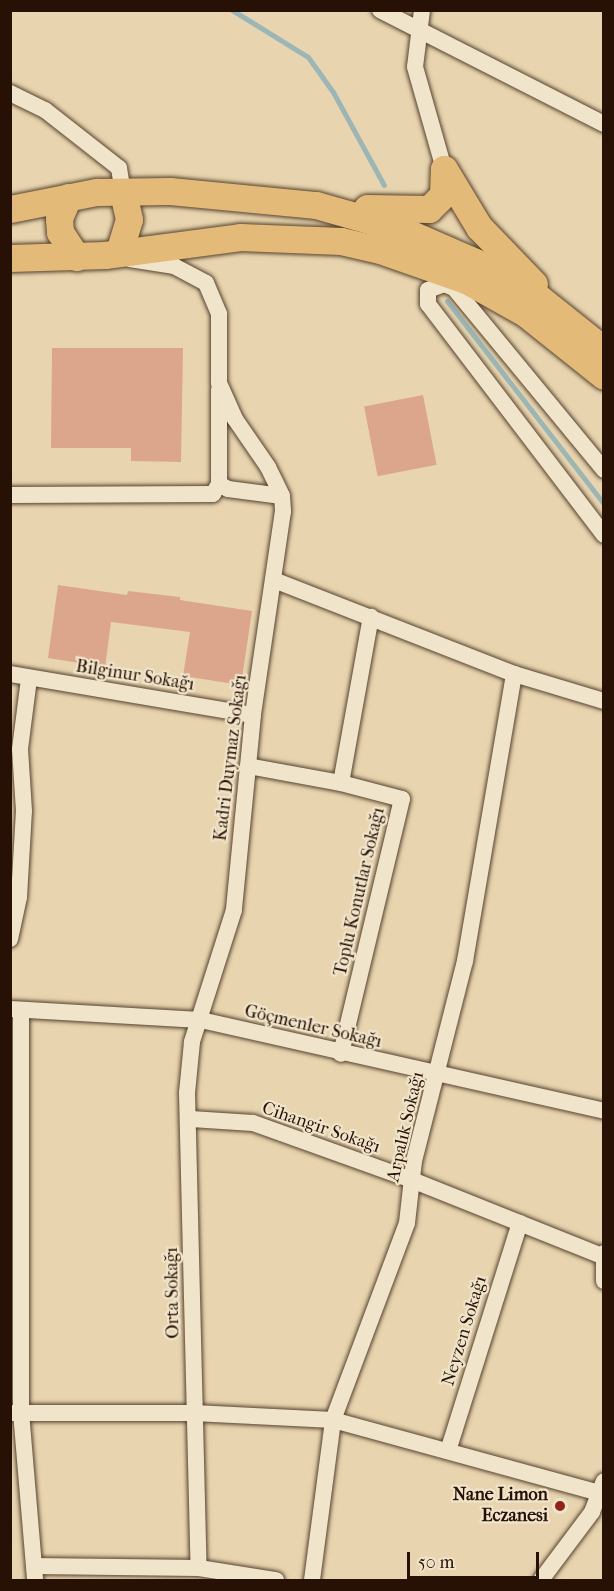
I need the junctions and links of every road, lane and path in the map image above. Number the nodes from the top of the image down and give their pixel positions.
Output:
1 (380, 10) edge
2 (422, 10) edge
3 (418, 30) junction
4 (10, 93) edge
5 (603, 123) edge
6 (444, 168) junction
7 (123, 192) junction
8 (68, 196) junction
9 (316, 204) junction
10 (10, 209) edge
11 (112, 253) junction
12 (76, 257) junction
13 (10, 258) edge
14 (568, 320) junction
15 (603, 351) edge
16 (603, 376) edge
17 (219, 383) junction
18 (603, 470) edge
19 (219, 484) junction
20 (10, 495) edge
21 (282, 496) junction
22 (603, 535) edge
23 (274, 580) junction
24 (371, 617) junction
25 (10, 674) edge
26 (514, 674) junction
27 (29, 679) junction
28 (603, 701) edge
29 (254, 715) junction
30 (248, 766) junction
31 (341, 783) junction
32 (10, 939) edge
33 (16, 1009) edge
34 (201, 1020) junction
35 (341, 1054) junction
36 (437, 1075) junction
37 (603, 1110) edge
38 (190, 1119) junction
39 (412, 1180) junction
40 (520, 1223) junction
41 (603, 1254) edge
42 (603, 1281) edge
43 (16, 1412) edge
44 (194, 1413) junction
45 (333, 1419) junction
46 (448, 1451) junction
47 (600, 1487) edge
48 (199, 1568) junction
49 (34, 1573) edge
50 (276, 1581) edge
51 (312, 1581) edge
52 (541, 1581) edge

1 - 3 street
2 - 3 street
3 - 5 street
3 - 6 street
4 - 7 street
6 - 9 main road
6 - 14 main road
7 - 8 main road
7 - 9 main road
7 - 11 main road
8 - 10 main road
8 - 12 main road
9 - 14 main road
11 - 12 main road
11 - 16 main road
11 - 17 street
12 - 13 main road
14 - 15 main road
17 - 19 street
17 - 21 street
18 - 22 street
19 - 20 street
19 - 21 street
21 - 23 street, Kadri Duymaz Sokağı
23 - 24 street
23 - 29 street, Kadri Duymaz Sokağı
24 - 26 street
24 - 31 street
25 - 27 street, Bilginur Sokağı
26 - 28 street
26 - 36 street, Arpalık Sokağı
27 - 29 street, Bilginur Sokağı
27 - 32 street
29 - 30 street, Kadri Duymaz Sokağı
30 - 31 street, Toplu Konutlar Sokağı
30 - 34 street, Kadri Duymaz Sokağı
31 - 35 street, Toplu Konutlar Sokağı
33 - 34 street, Göçmenler Sokağı
33 - 43 street
34 - 35 street, Göçmenler Sokağı
34 - 38 street, Orta Sokağı
35 - 36 street, Göçmenler Sokağı
36 - 37 street, Göçmenler Sokağı
36 - 39 street, Arpalık Sokağı
38 - 39 street, Cihangir Sokağı
38 - 44 street, Orta Sokağı
39 - 40 street, Cihangir Sokağı
39 - 45 street, Arpalık Sokağı
40 - 41 street, Cihangir Sokağı
40 - 46 street, Neyzen Sokağı
41 - 42 street
43 - 44 street
43 - 49 street
44 - 45 street
44 - 48 street, Orta Sokağı
45 - 46 street
45 - 51 street, Arpalık Sokağı
46 - 47 street
47 - 52 street
48 - 49 street
48 - 50 street

